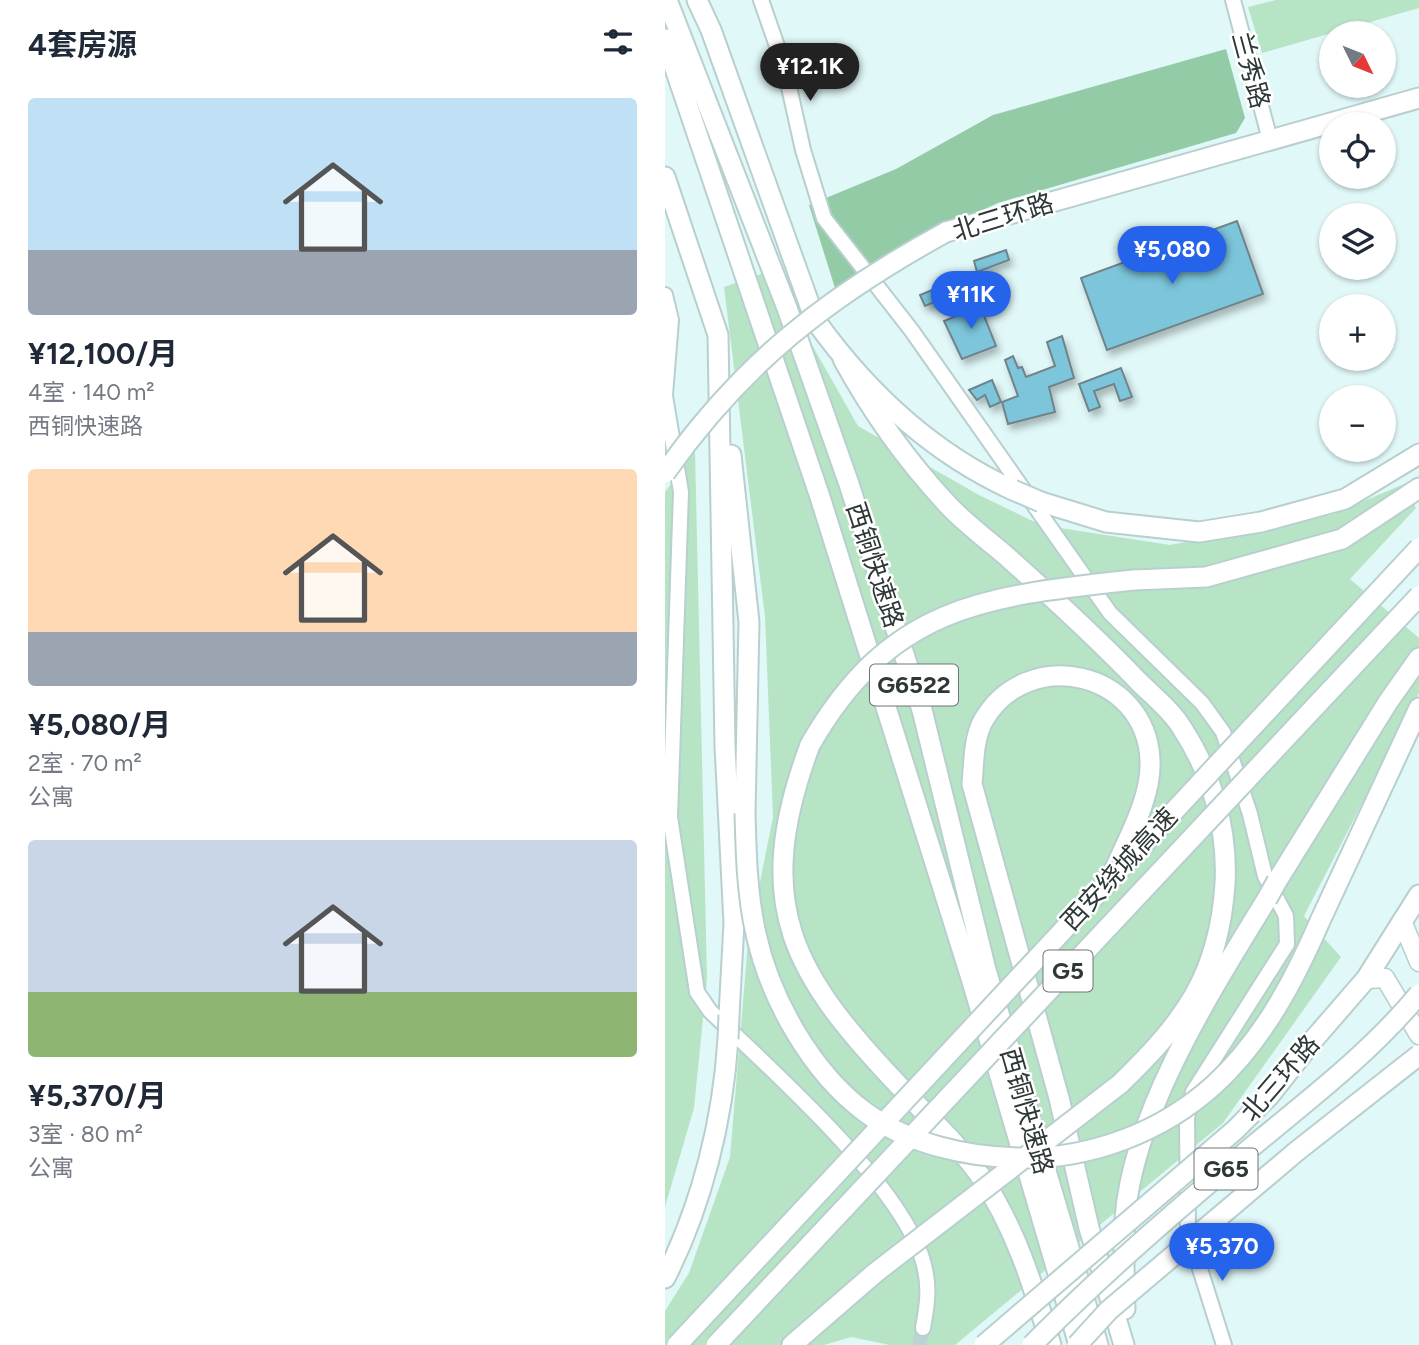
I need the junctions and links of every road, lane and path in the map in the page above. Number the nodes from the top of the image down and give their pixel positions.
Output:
1 (667, 0) edge
2 (697, 0) edge
3 (761, 0) edge
4 (1233, 0) edge
5 (665, 39) edge
6 (1419, 98) edge
7 (1270, 140) junction
8 (665, 177) edge
9 (665, 295) edge
10 (718, 335) junction
11 (843, 359) junction
12 (665, 396) edge
13 (1419, 454) edge
14 (665, 473) edge
15 (1419, 488) edge
16 (1419, 548) edge
17 (1419, 596) edge
18 (1419, 658) edge
19 (1419, 708) edge
20 (1112, 877) junction
21 (1419, 895) edge
22 (1402, 922) junction
23 (1419, 962) edge
24 (1366, 979) junction
25 (1419, 994) edge
26 (1414, 1010) edge
27 (1419, 1035) edge
28 (1419, 1055) edge
29 (665, 1278) edge
30 (923, 1328) tunnel mouth
31 (677, 1345) edge
32 (716, 1345) edge
33 (792, 1345) edge
34 (984, 1345) edge
35 (1032, 1345) edge
36 (1051, 1345) edge
37 (1078, 1345) edge
38 (1098, 1345) edge
39 (1125, 1345) edge
40 (1224, 1345) edge

1 - 38 highway, 西铜快速路 / G6522
2 - 11 highway
3 - 40 street
4 - 7 street, 兰秀路
5 - 37 highway, 西铜快速路 / G6522
6 - 7 highway, 北三环路
7 - 14 highway, 北三环路, bridge
8 - 10 highway
9 - 12 street
10 - 19 highway, bridge
10 - 29 highway, bridge
11 - 13 highway, bridge
11 - 33 highway, bridge
12 - 30 street
15 - 36 highway, bridge
16 - 20 highway, 西安绕城高速 / G5, bridge
17 - 32 highway, 西安绕城高速 / G5, bridge
18 - 39 highway, bridge
20 - 31 highway, 西安绕城高速 / G5, bridge
20 - 39 highway
21 - 22 highway, 北三环路
22 - 23 main road
22 - 24 highway, 北三环路
24 - 26 main road
24 - 34 highway, 北三环路, bridge
25 - 35 highway, G65, bridge
26 - 27 main road
28 - 37 highway, G65, bridge

